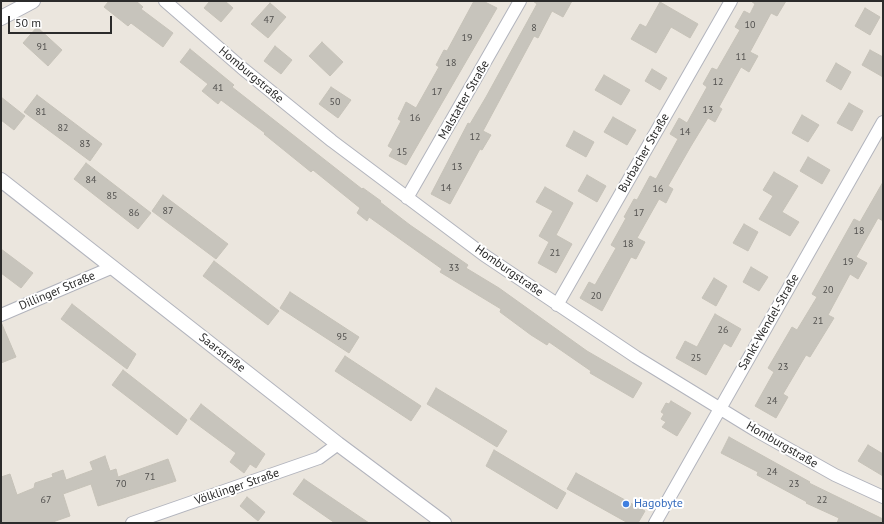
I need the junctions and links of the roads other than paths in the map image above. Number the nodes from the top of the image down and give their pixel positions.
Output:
1 (33, 1) edge
2 (165, 1) edge
3 (520, 1) edge
4 (730, 1) edge
5 (1, 18) edge
6 (883, 122) edge
7 (1, 180) edge
8 (407, 198) junction
9 (113, 267) junction
10 (557, 305) junction
11 (1, 315) edge
12 (720, 408) junction
13 (338, 444) junction
14 (883, 497) edge
15 (132, 523) edge
16 (444, 523) edge
17 (655, 523) edge

1 - 5 street
2 - 8 street, Homburgstraße
3 - 8 street, Malstatter Straße
4 - 10 street, Burbacher Straße
6 - 12 street, Sankt-Wendel-Straße
7 - 9 street, Saarstraße
8 - 10 street, Homburgstraße
9 - 11 street, Dillinger Straße
9 - 13 street, Saarstraße
10 - 12 street, Homburgstraße
12 - 14 street, Homburgstraße
12 - 17 street, Sankt-Wendel-Straße
13 - 15 street, Völklinger Straße
13 - 16 street, Saarstraße

